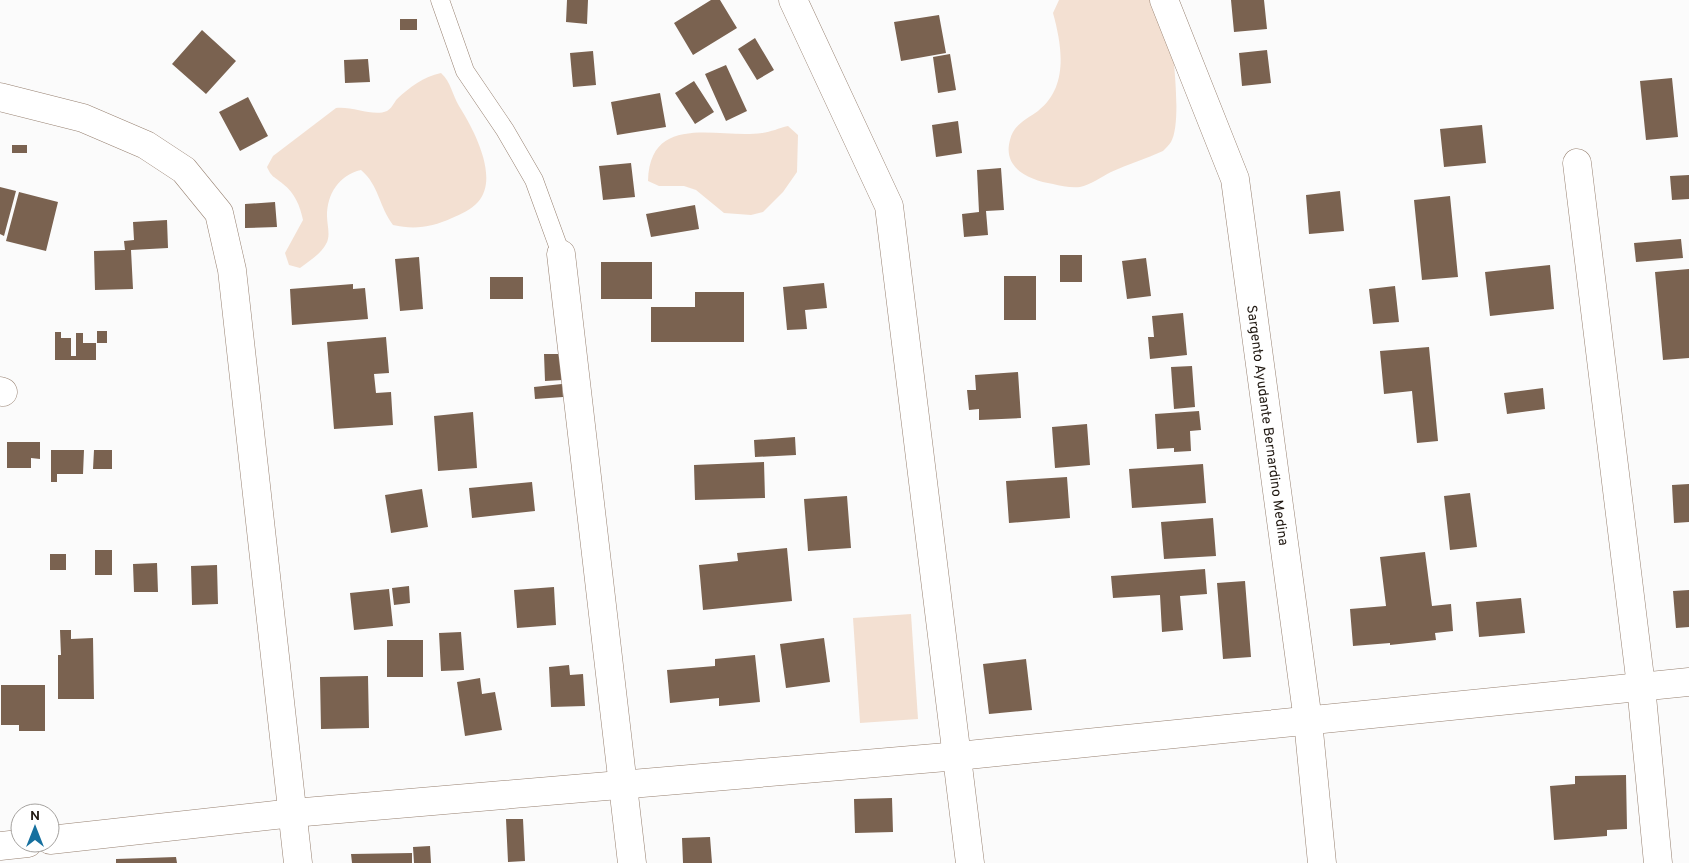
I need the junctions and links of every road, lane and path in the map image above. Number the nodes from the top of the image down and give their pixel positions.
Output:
1 (440, 0) edge
2 (793, 0) edge
3 (1164, 0) edge
4 (0, 97) edge
5 (1577, 163) dead end
6 (561, 254) joint
7 (1689, 682) edge
8 (1641, 686) junction
9 (1308, 721) junction
10 (958, 756) junction
11 (622, 785) junction
12 (293, 813) junction
13 (60, 839) edge
14 (298, 863) edge
15 (632, 863) edge
16 (970, 863) edge
17 (1322, 863) edge
18 (1658, 863) edge

1 - 6 lane
2 - 10 street
3 - 9 street, Sargento Ayudante Bernardino Medina
4 - 12 street
5 - 8 street
6 - 11 street
7 - 8 street
8 - 9 street
8 - 18 street
9 - 10 street
9 - 17 street, Sargento Ayudante Bernardino Medina
10 - 11 street
10 - 16 street
11 - 12 street
11 - 15 street
12 - 13 street
12 - 14 street

